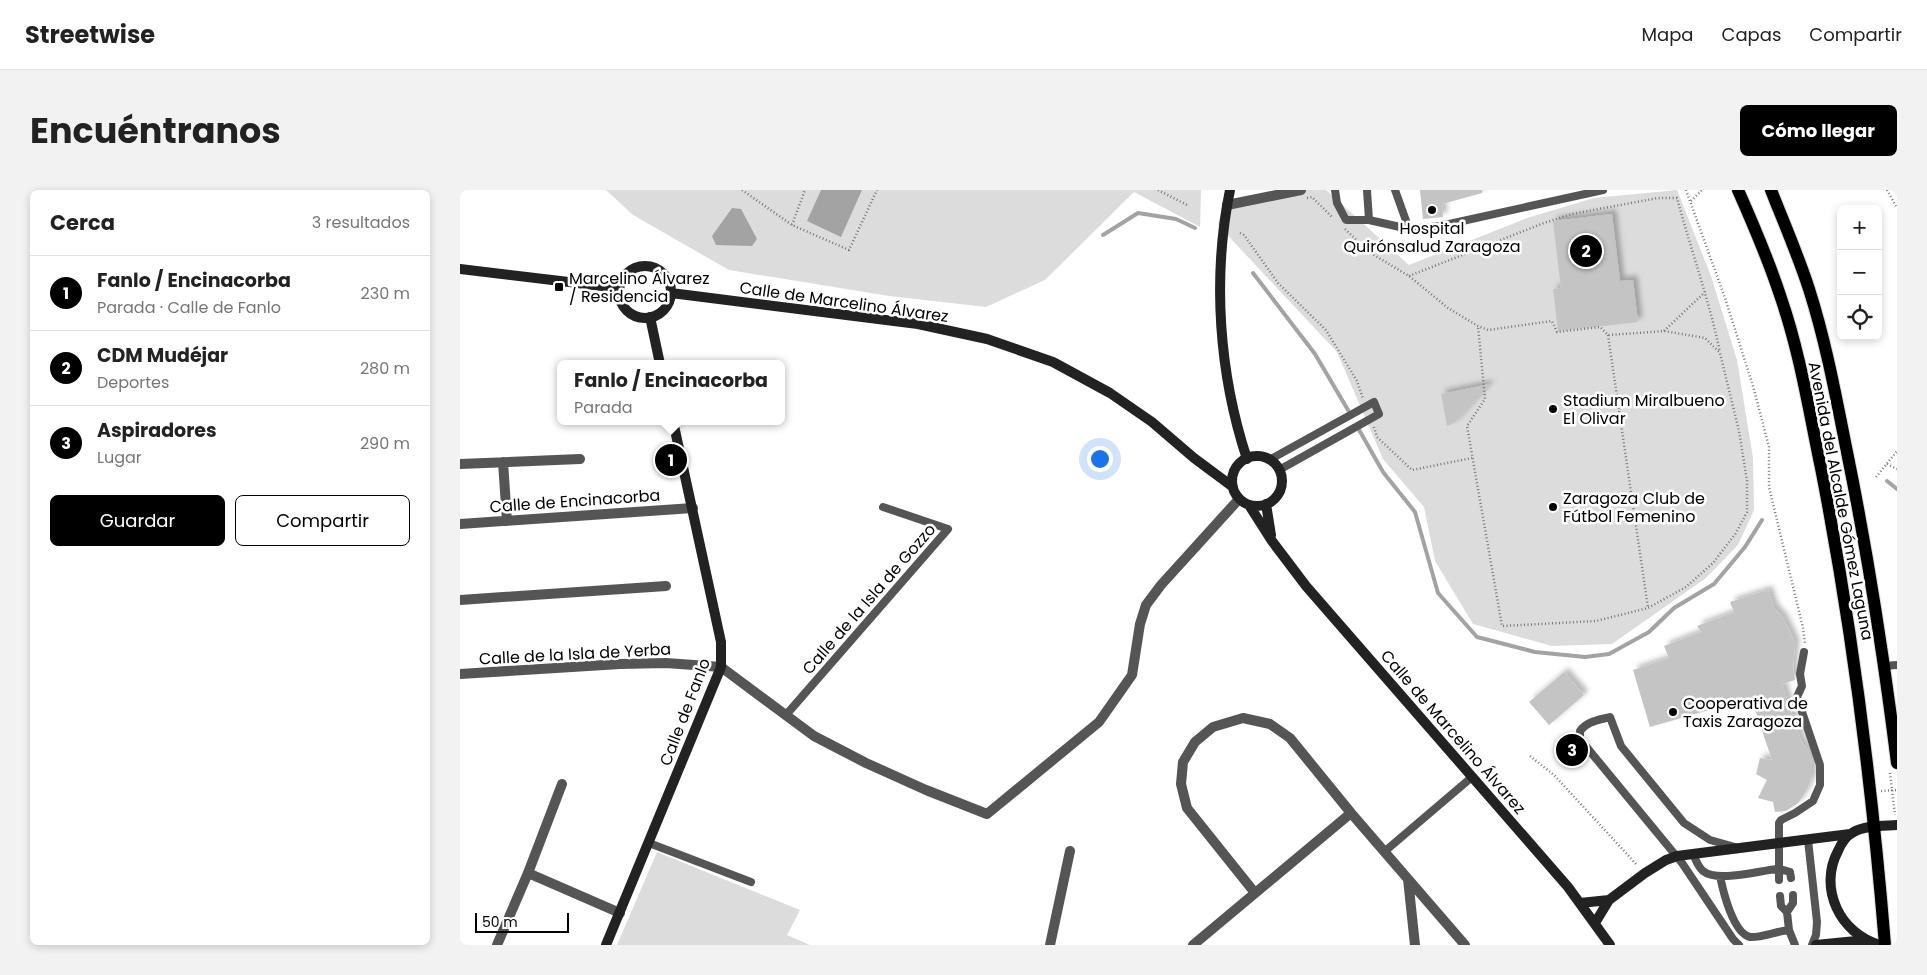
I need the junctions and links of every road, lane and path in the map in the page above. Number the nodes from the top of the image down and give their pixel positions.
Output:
1 (742, 190) edge
2 (805, 190) edge
3 (876, 190) edge
4 (1158, 190) edge
5 (1230, 190) edge
6 (1301, 190) edge
7 (1335, 190) edge
8 (1367, 190) edge
9 (1395, 190) edge
10 (1603, 190) edge
11 (1686, 190) edge
12 (1702, 190) edge
13 (1738, 190) edge
14 (1771, 190) edge
15 (1887, 190) edge
16 (1312, 197) dead end
17 (1690, 202) junction
18 (1227, 205) junction
19 (1189, 206) dead end
20 (1897, 208) edge
21 (1333, 218) dead end
22 (1369, 220) junction
23 (792, 225) junction
24 (1340, 225) dead end
25 (1409, 229) junction
26 (1240, 233) dead end
27 (460, 269) edge
28 (1408, 276) junction
29 (619, 288) junction
30 (1705, 292) junction
31 (671, 294) junction
32 (650, 317) junction
33 (1478, 326) junction
34 (1664, 331) junction
35 (1608, 335) junction
36 (1720, 353) junction
37 (659, 360) edge
38 (1366, 406) junction
39 (1370, 418) junction
40 (674, 425) edge
41 (1897, 451) edge
42 (1472, 458) junction
43 (580, 459) dead end
44 (1247, 459) junction
45 (1269, 460) junction
46 (503, 462) junction
47 (460, 464) edge
48 (1887, 464) junction
49 (1279, 470) junction
50 (1897, 470) edge
51 (1234, 471) junction
52 (1214, 472) junction
53 (1876, 477) dead end
54 (1232, 487) junction
55 (1239, 499) junction
56 (1266, 504) junction
57 (1249, 505) junction
58 (883, 507) dead end
59 (693, 508) junction
60 (507, 521) junction
61 (460, 524) edge
62 (1272, 541) junction
63 (666, 586) dead end
64 (460, 600) edge
65 (1648, 608) junction
66 (1804, 652) joint
67 (1891, 665) edge
68 (721, 667) junction
69 (460, 674) edge
70 (786, 715) junction
71 (1894, 723) edge
72 (1530, 756) dead end
73 (1894, 767) edge
74 (1472, 777) junction
75 (562, 784) dead end
76 (1350, 812) junction
77 (1897, 825) edge
78 (1876, 827) junction
79 (1850, 834) junction
80 (1808, 840) junction
81 (649, 843) junction
82 (1779, 844) junction
83 (1740, 848) junction
84 (1070, 850) dead end
85 (1384, 852) junction
86 (1693, 854) junction
87 (1676, 856) junction
88 (1780, 868) junction
89 (1704, 872) junction
90 (528, 873) junction
91 (1645, 873) junction
92 (1691, 876) junction
93 (1720, 876) junction
94 (1791, 878) dead end
95 (1408, 879) junction
96 (1779, 880) dead end
97 (751, 882) dead end
98 (1256, 893) junction
99 (1793, 894) dead end
100 (1780, 896) dead end
101 (1609, 900) junction
102 (1580, 903) junction
103 (1787, 912) junction
104 (620, 913) junction
105 (1595, 924) junction
106 (1789, 930) junction
107 (1866, 940) junction
108 (497, 945) edge
109 (606, 945) edge
110 (1050, 945) edge
111 (1193, 945) edge
112 (1415, 945) edge
113 (1465, 945) edge
114 (1610, 945) edge
115 (1739, 945) edge
116 (1795, 945) edge
117 (1812, 945) edge
118 (1816, 945) edge
119 (1880, 945) edge
120 (1885, 945) edge

1 - 23 path
2 - 23 path
3 - 23 path
4 - 19 path
5 - 18 street
6 - 18 street
7 - 22 lane
8 - 22 lane
9 - 25 lane
10 - 25 lane
11 - 17 path
12 - 17 path
13 - 78 main road, Avenida del Alcalde Gómez Laguna
14 - 67 main road, Avenida del Alcalde Gómez Laguna
15 - 20 path
16 - 21 path
17 - 66 path
18 - 44 street
22 - 25 lane
24 - 28 path
26 - 38 path
27 - 29 street
28 - 30 path
28 - 33 path
29 - 31 street
29 - 32 street
30 - 34 path
30 - 36 path
31 - 32 street
31 - 52 street, Calle de Marcelino Álvarez
32 - 37 street
33 - 35 path
33 - 42 path
34 - 35 path
34 - 36 path
35 - 65 path
36 - 65 path
38 - 39 lane
38 - 45 lane
39 - 42 path
39 - 49 lane
40 - 59 street, Calle de Fanlo
41 - 48 path
42 - 65 path
43 - 46 street
44 - 45 street
44 - 51 street
45 - 49 street
46 - 47 street
46 - 60 street
48 - 50 path
48 - 53 path
49 - 56 street
51 - 52 street
51 - 54 street
52 - 54 street, Calle de Marcelino Álvarez
54 - 55 street, Calle de Marcelino Álvarez
55 - 57 street, Calle de Marcelino Álvarez
55 - 70 street
56 - 57 street
56 - 62 street, Calle de Marcelino Álvarez
57 - 62 street, Calle de Marcelino Álvarez
58 - 70 lane, Calle de la Isla de Gozzo
59 - 60 street, Calle de Encinacorba
59 - 68 street, Calle de Fanlo
60 - 61 street, Calle de Encinacorba
62 - 74 street, Calle de Marcelino Álvarez
63 - 64 street
66 - 82 lane
67 - 71 main road, Avenida del Alcalde Gómez Laguna
68 - 69 street, Calle de la Isla de Yerba
68 - 70 street
68 - 81 street, Calle de Fanlo
71 - 73 main road, Avenida del Alcalde Gómez Laguna
72 - 91 path
73 - 77 path
74 - 85 lane
74 - 102 street, Calle de Marcelino Álvarez
75 - 90 street
76 - 85 street
76 - 98 street
76 - 98 street
77 - 78 street
78 - 79 street
78 - 120 main road, Avenida del Alcalde Gómez Laguna
79 - 80 street
79 - 107 street
80 - 82 street
80 - 117 lane
81 - 97 lane
81 - 104 street, Calle de Fanlo
82 - 83 street
82 - 88 lane
83 - 86 street
83 - 87 lane
84 - 110 street
85 - 95 street
86 - 87 street
86 - 89 lane
87 - 91 street
87 - 92 lane
88 - 93 lane
88 - 94 lane
88 - 96 lane
89 - 92 lane
89 - 93 lane
90 - 104 street
90 - 108 street
91 - 101 street
92 - 115 lane
93 - 106 lane
95 - 112 street
95 - 113 street
98 - 111 street
99 - 103 lane
100 - 103 lane
101 - 102 street
101 - 105 street
102 - 105 street, Calle de Marcelino Álvarez
103 - 106 lane
104 - 109 street, Calle de Fanlo
105 - 114 street, Calle de Marcelino Álvarez
106 - 116 lane
107 - 118 street
107 - 119 street

